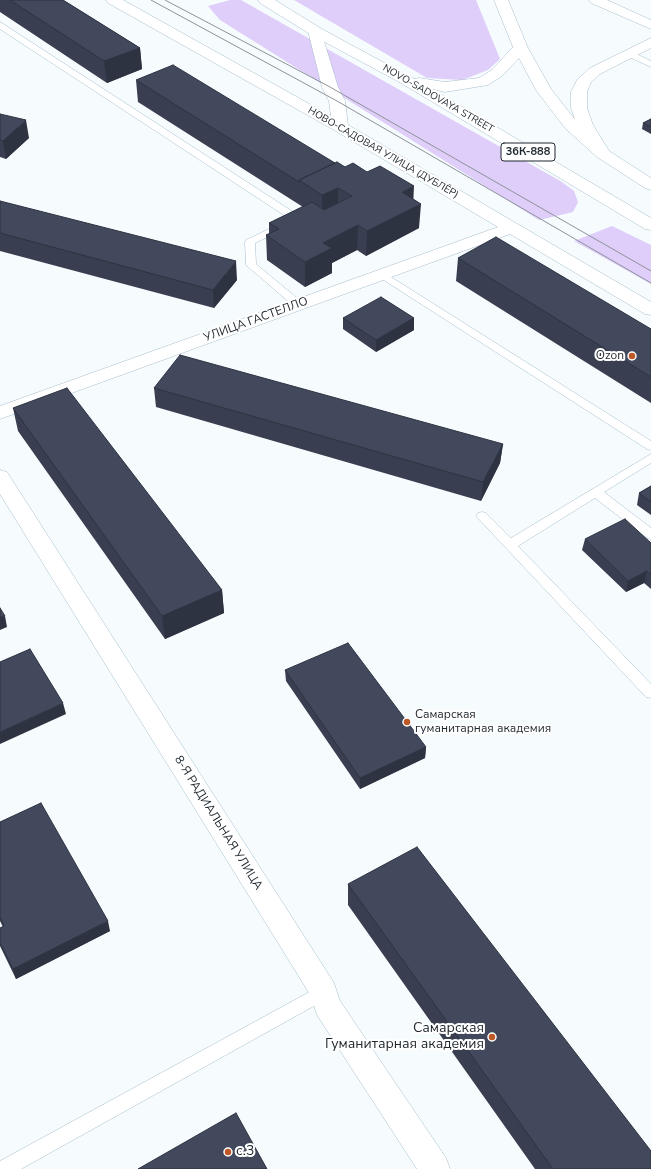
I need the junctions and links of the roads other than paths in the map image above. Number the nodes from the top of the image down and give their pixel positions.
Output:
1 (113, 0) edge
2 (265, 0) edge
3 (501, 0) edge
4 (596, 0) edge
5 (0, 25) edge
6 (651, 25) edge
7 (315, 31) junction
8 (651, 42) edge
9 (521, 48) junction
10 (628, 54) junction
11 (651, 64) edge
12 (406, 80) junction
13 (340, 127) junction
14 (603, 154) junction
15 (651, 184) edge
16 (651, 225) edge
17 (512, 228) junction
18 (383, 275) junction
19 (299, 304) junction
20 (651, 310) edge
21 (0, 413) edge
22 (651, 446) edge
23 (651, 458) edge
24 (0, 477) edge
25 (595, 492) junction
26 (482, 516) dead end
27 (651, 535) edge
28 (509, 545) junction
29 (651, 692) edge
30 (324, 992) junction
31 (3, 1169) edge
32 (435, 1169) edge

1 - 13 main road, НОВО-САДОВАЯ УЛИЦА (ДУБЛЁР)
2 - 7 main road, NOVO-SADOVAYA STREET / 36К-888
3 - 9 main road
4 - 6 main road
5 - 19 lane
7 - 12 main road, NOVO-SADOVAYA STREET / 36К-888
7 - 13 main road
8 - 10 main road
9 - 12 main road
9 - 14 main road
10 - 11 lane
10 - 14 main road
12 - 16 main road, NOVO-SADOVAYA STREET / 36К-888
13 - 17 main road, НОВО-САДОВАЯ УЛИЦА (ДУБЛЁР)
14 - 15 main road
17 - 18 main road, УЛИЦА ГАСТЕЛЛО
17 - 20 main road, НОВО-САДОВАЯ УЛИЦА (ДУБЛЁР)
18 - 19 main road, УЛИЦА ГАСТЕЛЛО
18 - 22 lane
19 - 21 main road, УЛИЦА ГАСТЕЛЛО
23 - 25 lane
24 - 30 main road, 8-Я РАДИАЛЬНАЯ УЛИЦА
25 - 27 lane
25 - 28 lane
26 - 28 lane
28 - 29 lane
30 - 31 lane
30 - 32 main road, 8-Я РАДИАЛЬНАЯ УЛИЦА

